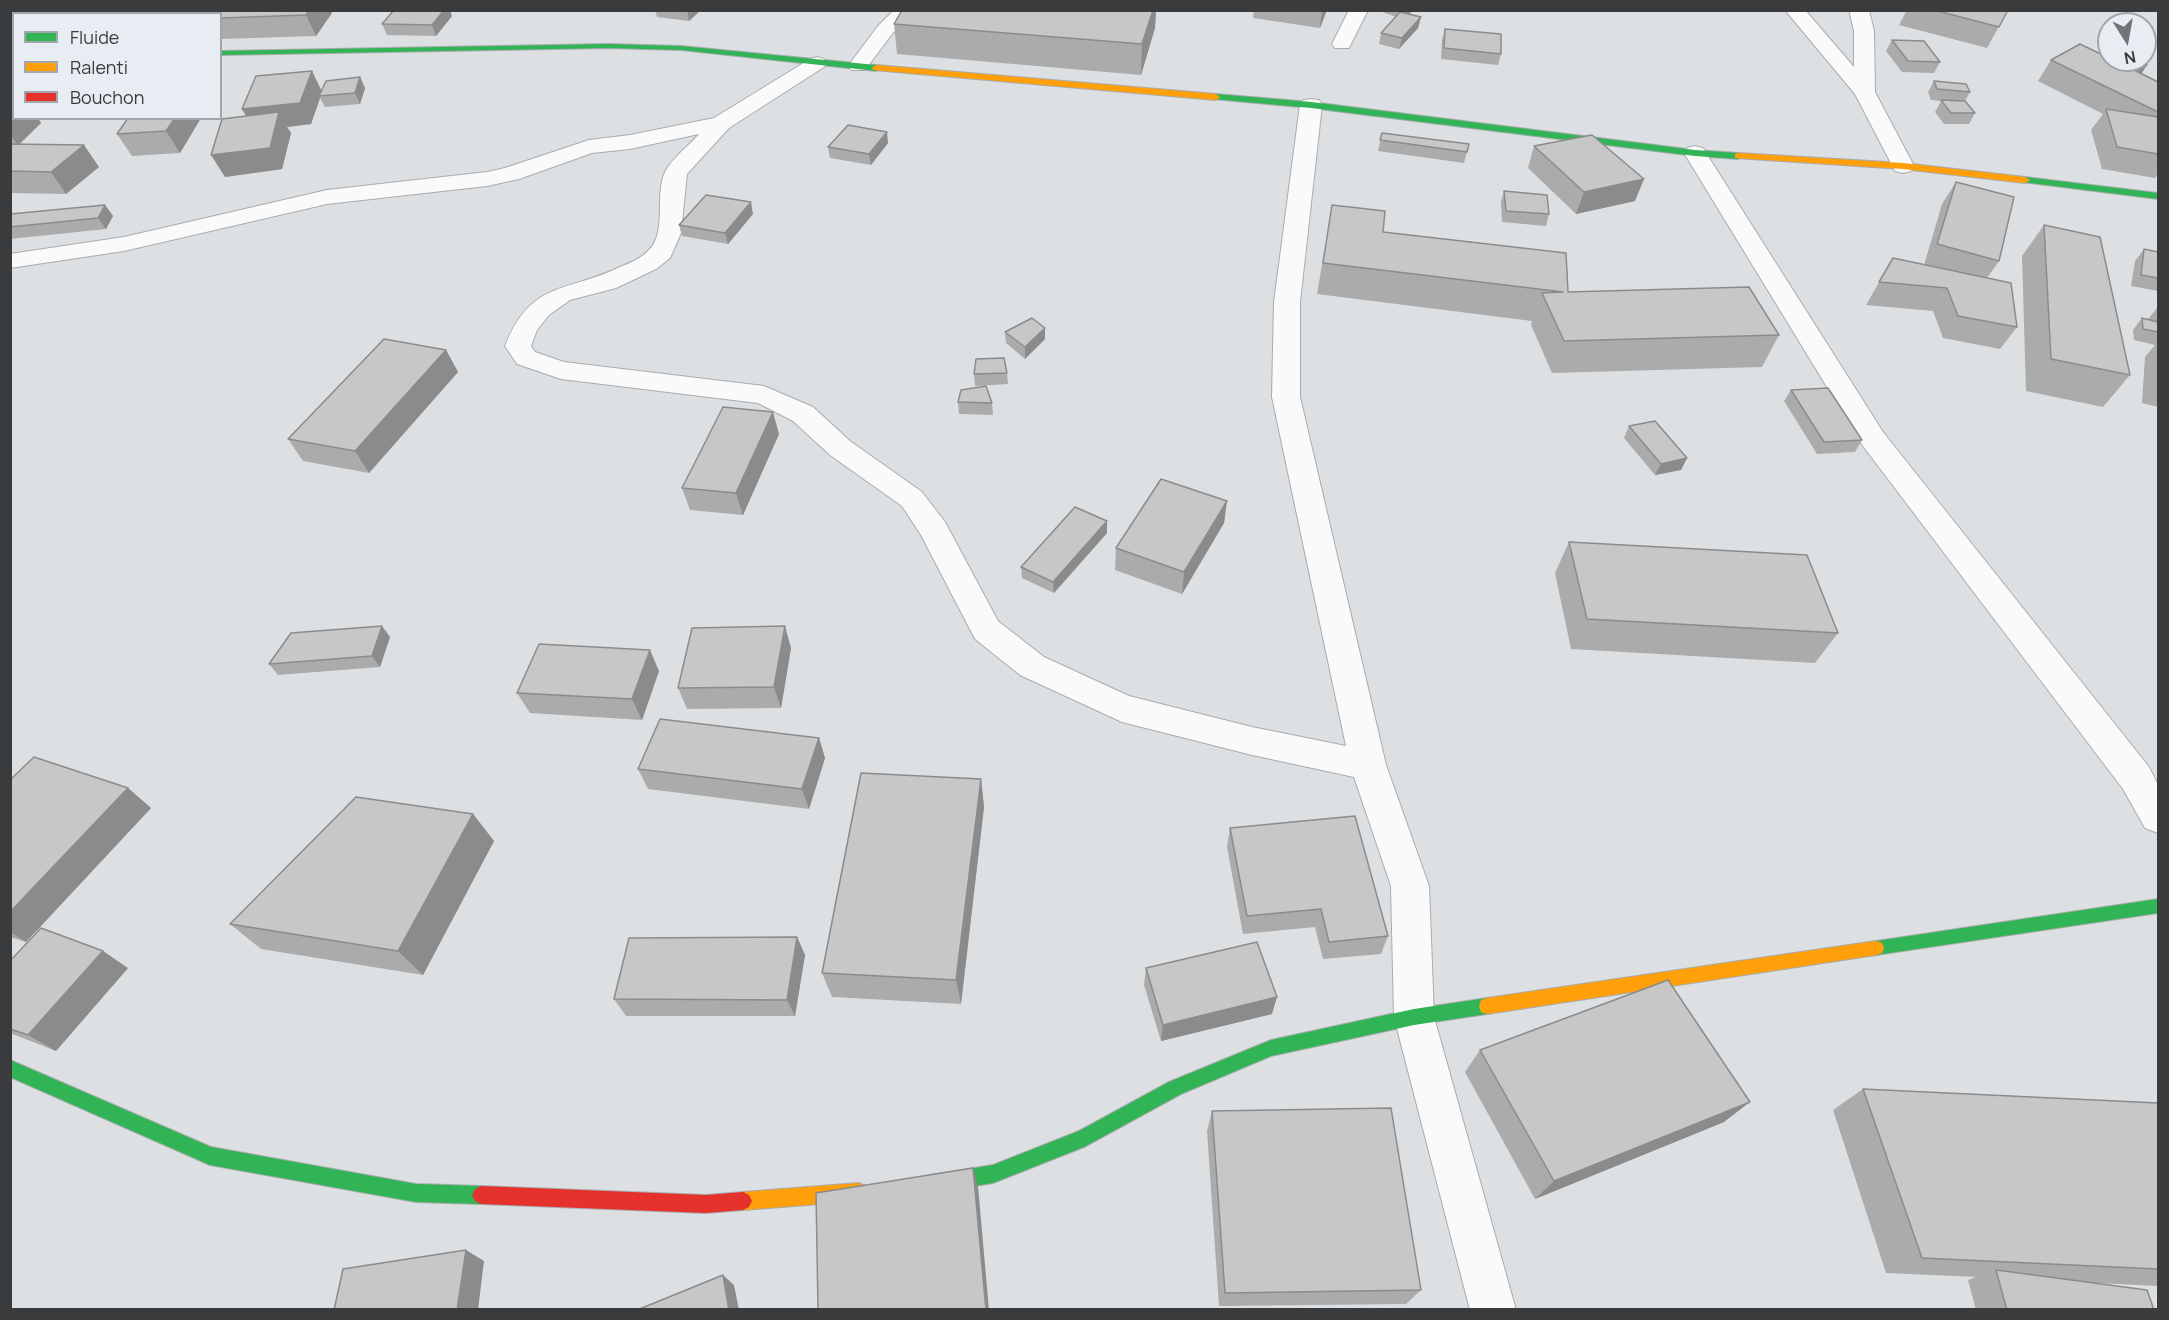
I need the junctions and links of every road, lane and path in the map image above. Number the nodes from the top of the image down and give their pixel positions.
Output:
1 (906, 10) edge
2 (1359, 10) edge
3 (1794, 10) edge
4 (1859, 10) edge
5 (1342, 44) dead end
6 (222, 54) edge
7 (817, 63) junction
8 (858, 66) junction
9 (1864, 92) junction
10 (1311, 105) junction
11 (721, 123) junction
12 (1695, 153) junction
13 (1903, 166) junction
14 (2158, 196) edge
15 (10, 261) edge
16 (1368, 765) junction
17 (2147, 782) edge
18 (2158, 817) edge
19 (2158, 906) edge
20 (1414, 1017) junction
21 (10, 1068) edge
22 (912, 1187) edge
23 (877, 1191) edge
24 (1493, 1310) edge

1 - 8 street
2 - 5 street
3 - 9 street
4 - 9 street
6 - 7 main road
7 - 8 main road
7 - 11 street
8 - 10 main road
9 - 13 street
10 - 12 main road
10 - 16 street
11 - 15 street
11 - 16 street
12 - 13 main road
12 - 17 street
13 - 14 main road
16 - 20 street
17 - 18 street
19 - 20 main road
20 - 22 main road
20 - 24 street
21 - 23 main road

